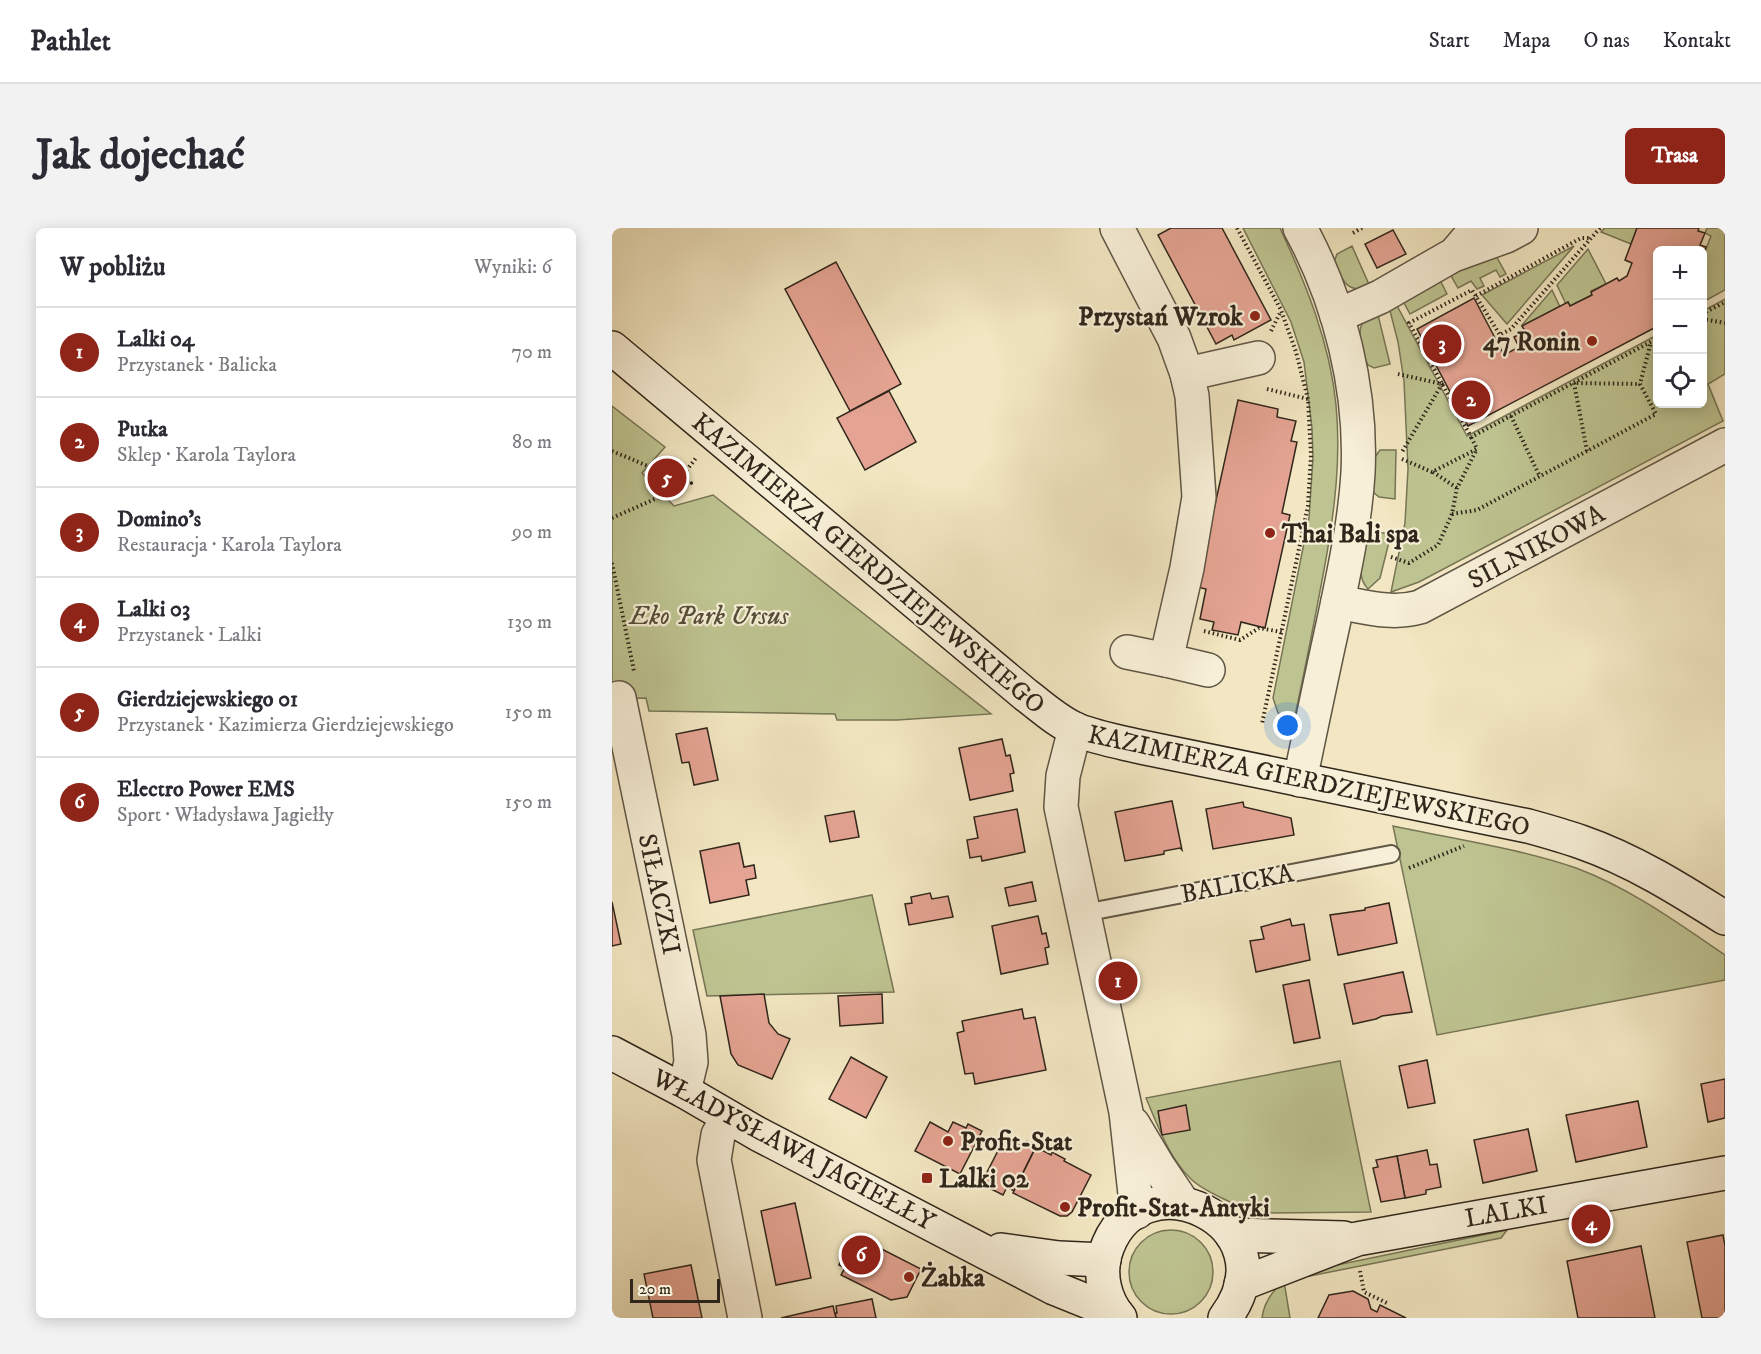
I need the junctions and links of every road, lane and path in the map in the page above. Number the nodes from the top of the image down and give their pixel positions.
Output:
1 (1117, 228) edge
2 (1237, 228) edge
3 (1300, 228) edge
4 (1362, 228) edge
5 (1477, 228) edge
6 (1521, 228) edge
7 (1600, 228) edge
8 (1353, 233) dead end
9 (1591, 238) junction
10 (1455, 254) junction
11 (1476, 296) junction
12 (1725, 302) edge
13 (1707, 311) edge
14 (1336, 316) junction
15 (1707, 320) edge
16 (1725, 323) edge
17 (1651, 341) joint
18 (612, 348) edge
19 (1258, 358) dead end
20 (1187, 374) junction
21 (1398, 374) dead end
22 (1574, 383) junction
23 (1442, 384) junction
24 (1640, 384) junction
25 (1511, 416) junction
26 (1471, 437) junction
27 (1477, 450) junction
28 (612, 451) edge
29 (1587, 452) junction
30 (1723, 452) edge
31 (1402, 453) dead end
32 (697, 458) dead end
33 (1402, 459) dead end
34 (1432, 472) junction
35 (682, 476) junction
36 (1540, 477) junction
37 (1457, 488) junction
38 (1452, 514) junction
39 (612, 518) edge
40 (1391, 557) dead end
41 (612, 563) edge
42 (1338, 602) junction
43 (1174, 624) junction
44 (1282, 633) junction
45 (1127, 652) dead end
46 (1166, 660) junction
47 (1208, 670) dead end
48 (627, 685) joint
49 (1262, 724) dead end
50 (1075, 729) junction
51 (1300, 780) junction
52 (1471, 843) dead end
53 (1391, 854) dead end
54 (1404, 869) dead end
55 (1084, 913) junction
56 (1725, 918) edge
57 (612, 1053) edge
58 (684, 1091) junction
59 (1126, 1112) junction
60 (728, 1117) junction
61 (1725, 1173) edge
62 (1183, 1203) junction
63 (1137, 1212) junction
64 (1232, 1234) junction
65 (976, 1247) junction
66 (1359, 1254) junction
67 (1104, 1260) junction
68 (1387, 1303) dead end
69 (1234, 1307) edge
70 (1118, 1316) edge
71 (745, 1318) edge

1 - 20 street
2 - 44 path
3 - 14 street
4 - 8 path
5 - 10 street
6 - 10 street
7 - 9 path
9 - 11 path
9 - 11 path
10 - 14 street
11 - 23 path
12 - 13 path
14 - 42 street
15 - 16 path
17 - 22 path
17 - 24 path
18 - 50 street, KAZIMIERZA GIERDZIEJEWSKIEGO
19 - 20 street
20 - 43 street
21 - 23 path
22 - 24 path
22 - 25 path
22 - 29 path
23 - 26 path
23 - 31 path
24 - 29 path
25 - 26 path
25 - 36 path
26 - 27 path
27 - 34 path
27 - 37 path
28 - 35 path
29 - 36 path
30 - 42 street, SILNIKOWA
32 - 35 path
33 - 34 path
34 - 37 path
35 - 39 path
36 - 38 path
37 - 38 path
38 - 40 path
41 - 48 path
42 - 51 street
43 - 44 path
43 - 46 street
44 - 49 path
45 - 46 street
46 - 47 street
48 - 58 street, SIŁACZKI
50 - 51 street, KAZIMIERZA GIERDZIEJEWSKIEGO
50 - 55 street
51 - 56 street, KAZIMIERZA GIERDZIEJEWSKIEGO
52 - 54 path
53 - 55 lane, BALICKA
55 - 59 street
57 - 58 street, WŁADYSŁAWA JAGIEŁŁY
58 - 60 street, WŁADYSŁAWA JAGIEŁŁY
59 - 62 street
59 - 63 street
60 - 65 street, WŁADYSŁAWA JAGIEŁŁY
60 - 71 street
61 - 66 street, LALKI
62 - 63 street
62 - 64 street
63 - 67 street
64 - 66 street, LALKI
64 - 69 street
65 - 67 street, WŁADYSŁAWA JAGIEŁŁY
65 - 70 street, WŁADYSŁAWA JAGIEŁŁY
66 - 68 path
66 - 69 street, LALKI
67 - 70 street

